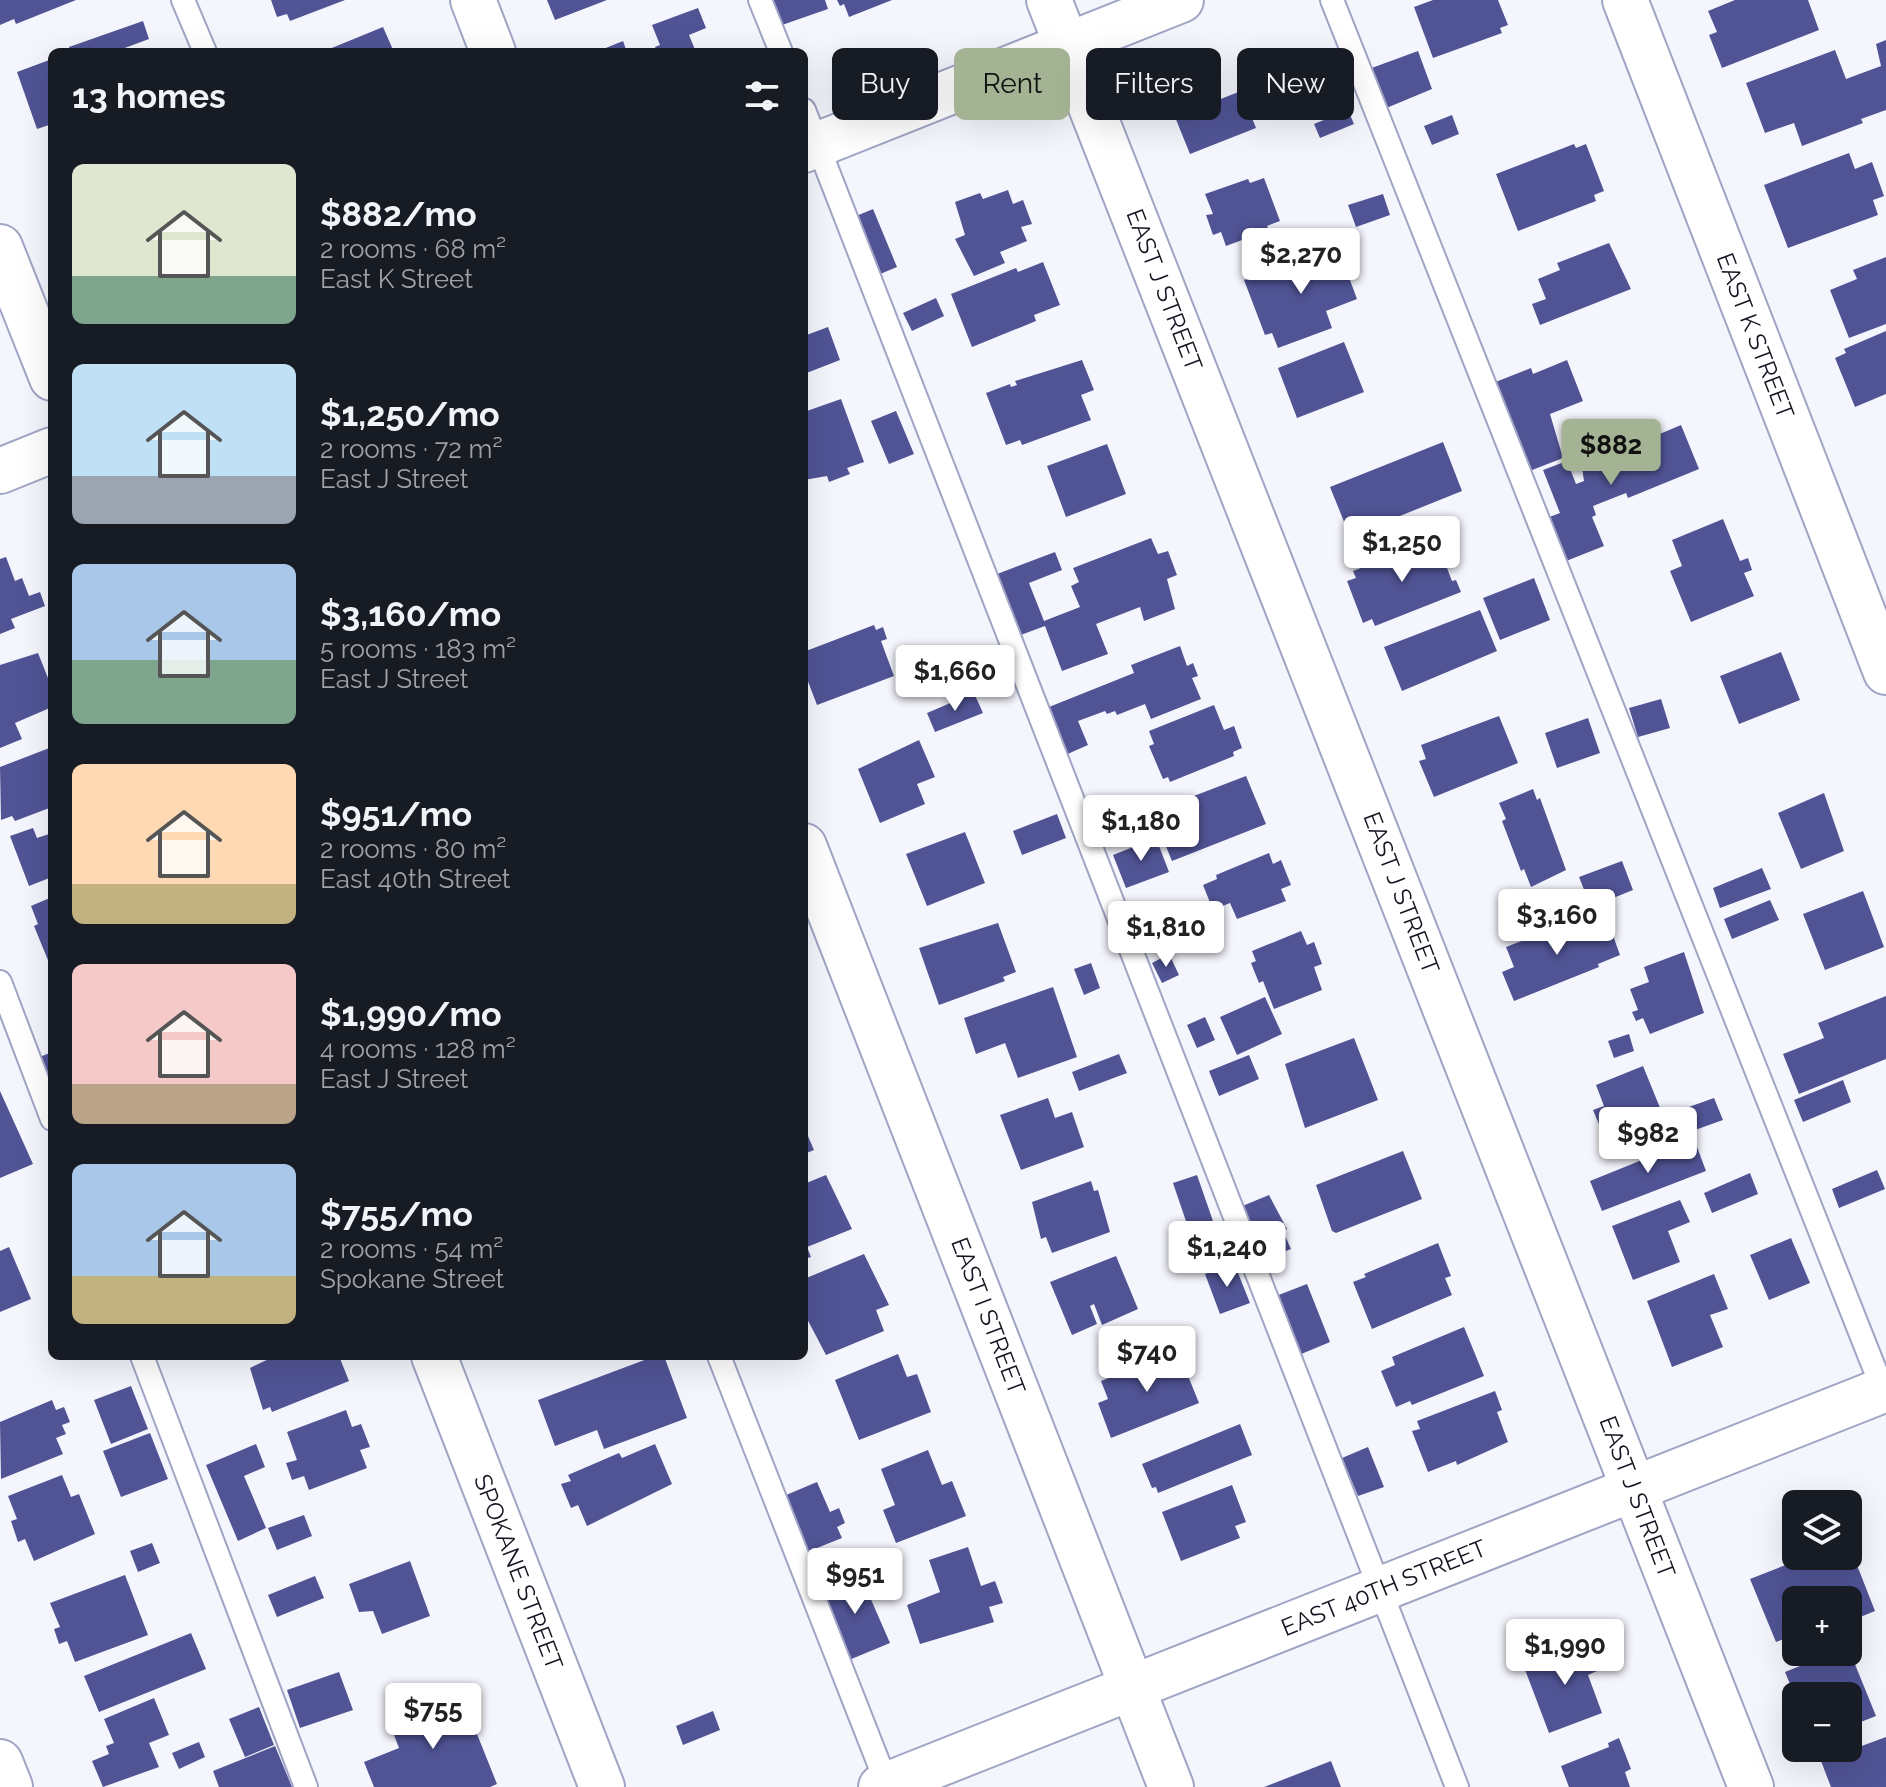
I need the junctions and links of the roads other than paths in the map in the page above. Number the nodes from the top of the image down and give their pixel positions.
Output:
1 (183, 0) edge
2 (473, 0) edge
3 (760, 0) edge
4 (1049, 0) edge
5 (1181, 0) edge
6 (1332, 0) edge
7 (1625, 0) edge
8 (1068, 46) junction
9 (203, 48) edge
10 (491, 48) edge
11 (779, 48) edge
12 (809, 135) edge
13 (0, 247) edge
14 (48, 368) edge
15 (48, 452) edge
16 (0, 471) edge
17 (1886, 672) edge
18 (808, 856) edge
19 (0, 982) edge
20 (48, 1108) edge
21 (144, 1360) edge
22 (436, 1360) edge
23 (721, 1360) edge
24 (1884, 1389) edge
25 (1634, 1488) junction
26 (1379, 1590) junction
27 (1132, 1687) junction
28 (886, 1786) edge
29 (306, 1787) edge
30 (602, 1787) edge
31 (1171, 1787) edge
32 (1457, 1787) edge
33 (1751, 1787) edge

1 - 9 lane
2 - 10 street
3 - 11 lane
4 - 8 street, EAST J STREET
5 - 8 street
6 - 24 lane
7 - 17 street, EAST K STREET
8 - 12 street
8 - 25 street, EAST J STREET
12 - 26 lane
13 - 14 street
15 - 16 street
18 - 27 street, EAST I STREET
19 - 20 lane
21 - 29 lane
22 - 30 street, SPOKANE STREET
23 - 28 lane
24 - 25 street, EAST 40TH STREET
25 - 26 street, EAST 40TH STREET
25 - 33 street, EAST J STREET
26 - 27 street, EAST 40TH STREET
26 - 32 lane
27 - 28 street, EAST 40TH STREET
27 - 31 street, EAST I STREET

